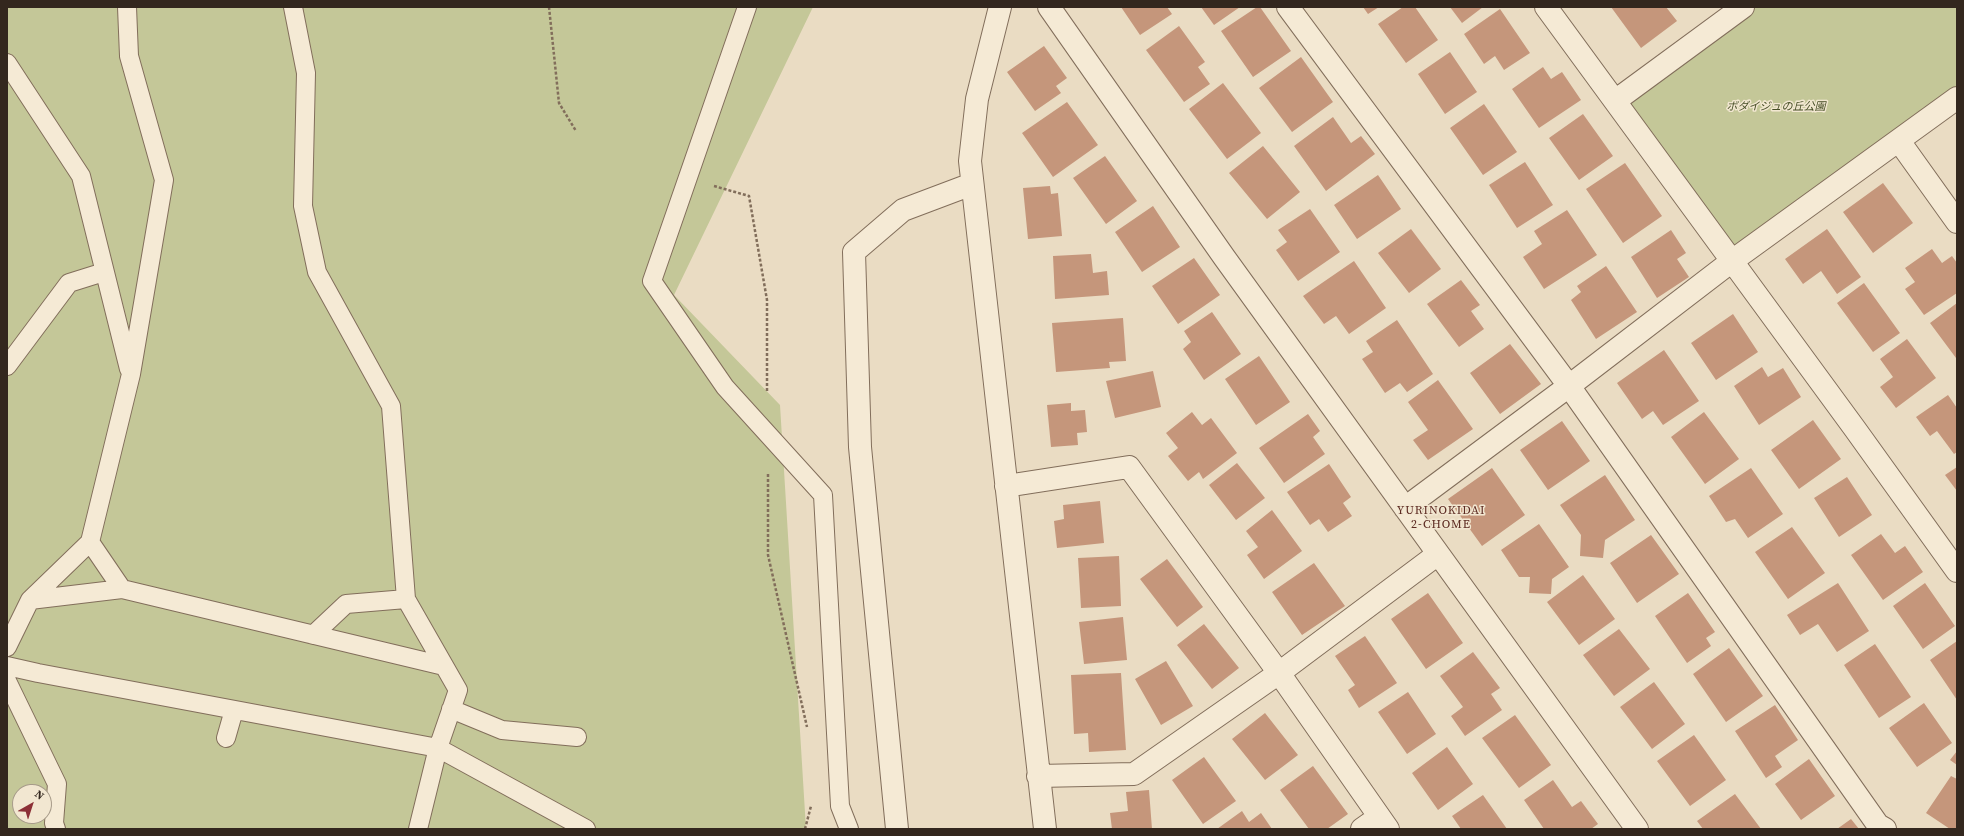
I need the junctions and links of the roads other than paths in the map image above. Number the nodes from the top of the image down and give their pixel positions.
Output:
1 (127, 7) edge
2 (293, 7) edge
3 (747, 7) edge
4 (1000, 7) edge
5 (1049, 7) edge
6 (1288, 7) edge
7 (1546, 7) edge
8 (1743, 7) edge
9 (7, 63) edge
10 (1957, 98) edge
11 (1615, 101) junction
12 (1899, 141) junction
13 (972, 184) junction
14 (1957, 222) edge
15 (1732, 261) junction
16 (104, 272) junction
17 (7, 366) edge
18 (131, 374) junction
19 (1569, 386) junction
20 (1006, 486) junction
21 (1405, 508) junction
22 (90, 542) junction
23 (1438, 554) junction
24 (1957, 571) edge
25 (122, 589) junction
26 (406, 599) junction
27 (30, 600) junction
28 (313, 635) junction
29 (7, 647) edge
30 (7, 666) edge
31 (444, 666) junction
32 (1279, 673) junction
33 (7, 681) edge
34 (452, 709) junction
35 (234, 710) junction
36 (577, 737) dead end
37 (226, 738) dead end
38 (438, 748) junction
39 (1038, 776) junction
40 (1376, 825) edge
41 (56, 829) edge
42 (418, 829) edge
43 (586, 829) edge
44 (849, 829) edge
45 (897, 829) edge
46 (1045, 829) edge
47 (1637, 829) edge
48 (1885, 829) edge

1 - 18 lane
2 - 26 lane
3 - 44 lane
4 - 13 street
5 - 21 street
6 - 19 street
7 - 11 street
8 - 11 street
9 - 16 lane
10 - 12 street
11 - 15 street
12 - 14 street
12 - 15 street
13 - 20 street
13 - 45 street
15 - 19 street
15 - 24 street
16 - 17 lane
16 - 18 lane
18 - 22 lane
19 - 21 street
19 - 48 street
20 - 32 street
20 - 39 street
21 - 23 street
22 - 25 lane
22 - 27 lane
23 - 32 street
23 - 47 street
25 - 27 lane
25 - 28 lane
26 - 28 lane
26 - 31 lane
27 - 29 lane
28 - 31 lane
30 - 35 lane
31 - 34 lane
32 - 39 street
32 - 40 street
33 - 41 lane
34 - 36 lane
34 - 38 lane
35 - 37 lane
35 - 38 lane
38 - 42 lane
38 - 43 lane
39 - 46 street

